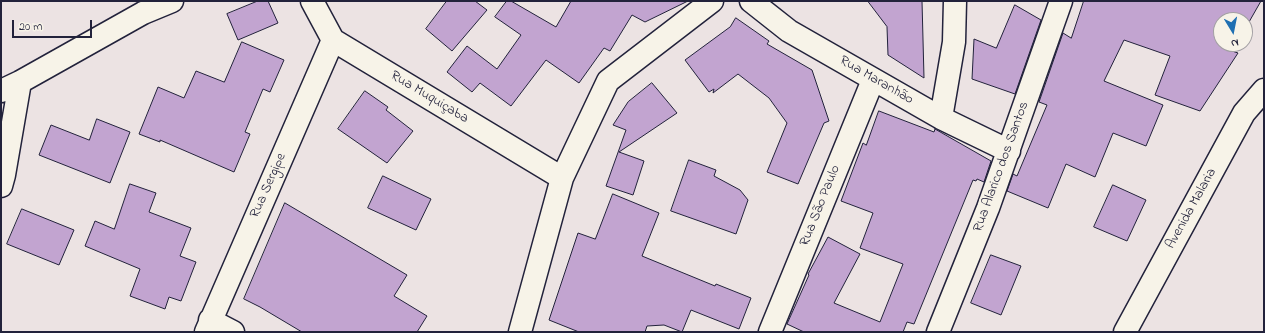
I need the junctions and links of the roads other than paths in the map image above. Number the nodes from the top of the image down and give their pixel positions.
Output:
1 (172, 1) edge
2 (312, 1) edge
3 (712, 1) edge
4 (751, 1) edge
5 (955, 1) edge
6 (1061, 1) edge
7 (333, 40) junction
8 (873, 80) junction
9 (10, 86) edge
10 (1264, 90) edge
11 (941, 118) junction
12 (1009, 151) junction
13 (562, 178) junction
14 (1, 186) edge
15 (208, 326) edge
16 (233, 332) edge
17 (520, 332) edge
18 (770, 332) edge
19 (938, 332) edge
20 (1125, 332) edge

1 - 9 street
2 - 7 street
3 - 13 street
4 - 8 street, Rua Maranhão
5 - 11 street
6 - 12 street, Rua Alarico dos Santos
7 - 13 street, Rua Muquiçaba
7 - 15 street, Rua Sergipe
8 - 11 street, Rua Maranhão
8 - 18 street, Rua São Paulo
9 - 14 street
10 - 20 street, Avenida Malaria
11 - 12 street, Rua Maranhão
12 - 19 street, Rua Alarico dos Santos
13 - 17 street
15 - 16 street

